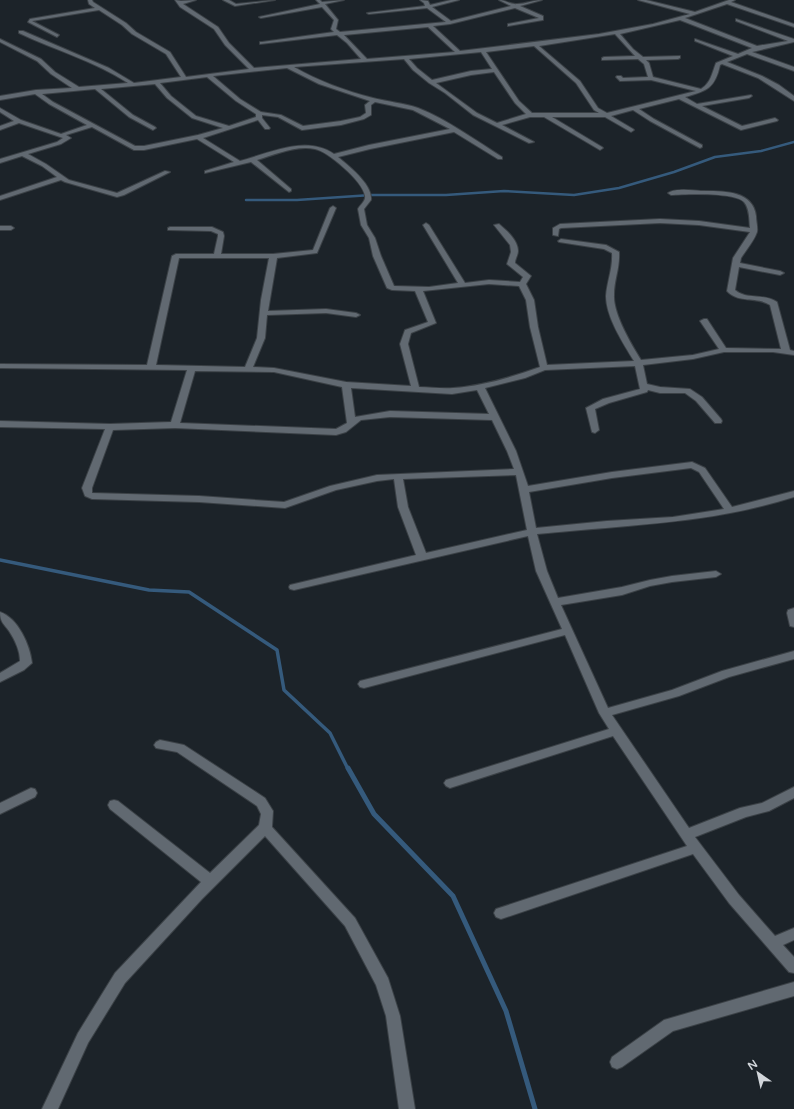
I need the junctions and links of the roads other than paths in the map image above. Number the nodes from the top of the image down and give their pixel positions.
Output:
1 (7, 0) edge
2 (11, 0) edge
3 (90, 0) edge
4 (194, 0) edge
5 (225, 0) edge
6 (273, 0) edge
7 (342, 0) edge
8 (422, 0) edge
9 (457, 0) edge
10 (501, 0) edge
11 (540, 0) edge
12 (640, 0) edge
13 (178, 1) edge
14 (730, 1) edge
15 (322, 3) edge
16 (517, 6) junction
17 (428, 7) junction
18 (101, 8) junction
19 (369, 13) dead end
20 (696, 14) junction
21 (261, 17) dead end
22 (682, 19) junction
23 (738, 20) dead end
24 (450, 23) junction
25 (429, 25) junction
26 (510, 25) dead end
27 (794, 26) edge
28 (21, 32) dead end
29 (616, 32) junction
30 (339, 33) junction
31 (57, 36) dead end
32 (0, 40) edge
33 (698, 40) dead end
34 (794, 41) edge
35 (262, 43) dead end
36 (534, 44) junction
37 (10, 45) junction
38 (0, 46) edge
39 (757, 48) junction
40 (483, 51) junction
41 (747, 52) junction
42 (459, 53) junction
43 (739, 56) junction
44 (678, 57) dead end
45 (406, 58) junction
46 (641, 58) junction
47 (604, 59) dead end
48 (365, 60) junction
49 (722, 62) junction
50 (288, 66) junction
51 (794, 69) edge
52 (252, 70) junction
53 (496, 70) junction
54 (209, 76) junction
55 (619, 77) dead end
56 (651, 78) junction
57 (185, 79) junction
58 (156, 82) junction
59 (431, 82) junction
60 (134, 85) junction
61 (96, 87) junction
62 (78, 89) junction
63 (702, 91) junction
64 (36, 92) junction
65 (749, 96) dead end
66 (680, 97) junction
67 (0, 98) edge
68 (794, 98) edge
69 (374, 100) junction
70 (698, 105) junction
71 (634, 108) junction
72 (0, 110) edge
73 (259, 115) junction
74 (530, 115) junction
75 (545, 115) junction
76 (606, 115) junction
77 (775, 120) dead end
78 (19, 121) junction
79 (93, 125) junction
80 (496, 125) junction
81 (0, 128) edge
82 (152, 128) dead end
83 (228, 128) junction
84 (266, 128) dead end
85 (455, 130) junction
86 (631, 130) dead end
87 (59, 136) junction
88 (198, 137) junction
89 (531, 142) dead end
90 (700, 146) dead end
91 (600, 148) dead end
92 (23, 154) junction
93 (332, 157) junction
94 (500, 158) dead end
95 (253, 160) junction
96 (0, 161) edge
97 (239, 162) junction
98 (167, 172) dead end
99 (207, 172) dead end
100 (61, 178) junction
101 (289, 190) dead end
102 (671, 193) dead end
103 (0, 198) edge
104 (333, 208) dead end
105 (426, 225) dead end
106 (497, 225) dead end
107 (0, 228) edge
108 (11, 228) dead end
109 (170, 229) dead end
110 (754, 231) junction
111 (217, 256) junction
112 (273, 256) junction
113 (736, 264) junction
114 (780, 272) dead end
115 (522, 284) junction
116 (463, 285) junction
117 (418, 289) junction
118 (264, 313) junction
119 (356, 315) dead end
120 (704, 321) dead end
121 (724, 350) junction
122 (790, 352) edge
123 (638, 363) junction
124 (0, 366) edge
125 (151, 366) junction
126 (192, 367) junction
127 (544, 368) junction
128 (248, 369) junction
129 (346, 384) junction
130 (644, 386) junction
131 (480, 387) junction
132 (416, 390) junction
133 (493, 417) junction
134 (718, 421) dead end
135 (351, 423) junction
136 (0, 424) edge
137 (175, 425) junction
138 (110, 427) junction
139 (595, 430) dead end
140 (519, 472) junction
141 (398, 476) junction
142 (523, 490) junction
143 (794, 494) edge
144 (730, 511) junction
145 (531, 532) junction
146 (422, 558) junction
147 (716, 574) dead end
148 (294, 588) dead end
149 (555, 602) junction
150 (794, 612) edge
151 (0, 616) edge
152 (794, 623) edge
153 (567, 631) junction
154 (794, 654) edge
155 (0, 678) edge
156 (364, 684) dead end
157 (605, 713) junction
158 (616, 731) junction
159 (160, 744) dead end
160 (450, 783) dead end
161 (794, 792) edge
162 (31, 793) dead end
163 (114, 805) dead end
164 (0, 809) edge
165 (265, 828) junction
166 (686, 835) junction
167 (696, 848) junction
168 (210, 881) junction
169 (501, 913) dead end
170 (794, 934) edge
171 (773, 943) junction
172 (794, 967) edge
173 (794, 989) edge
174 (616, 1062) dead end
175 (50, 1109) edge
176 (407, 1109) edge

1 - 2 street
3 - 18 street
4 - 13 street
5 - 6 street
7 - 15 street
8 - 17 street
9 - 17 street
10 - 16 street
11 - 16 street
12 - 20 street
13 - 52 street
14 - 20 street
14 - 27 street
15 - 21 street
15 - 30 street
16 - 24 street
16 - 26 street
17 - 19 street
17 - 24 street
18 - 31 street
18 - 57 street
20 - 22 street
22 - 29 street
22 - 39 street
23 - 34 street
24 - 25 street
25 - 30 street
25 - 42 street
28 - 60 street
29 - 36 street
29 - 46 street
30 - 35 street
30 - 48 street
32 - 37 street
33 - 43 street
34 - 39 street
36 - 40 street
36 - 76 street
37 - 38 street
37 - 62 street
39 - 41 street
40 - 42 street
40 - 53 street
41 - 43 street
41 - 51 street
42 - 45 street
43 - 49 street
44 - 46 street
45 - 48 street
45 - 59 street
46 - 47 street
46 - 56 street
48 - 50 street
49 - 63 street
49 - 68 street
50 - 52 street
50 - 69 street
52 - 54 street
53 - 59 street
53 - 74 street
54 - 57 street
54 - 73 street
55 - 56 street
56 - 63 street
57 - 58 street
58 - 60 street
58 - 83 street
59 - 80 street
60 - 61 street
61 - 62 street
61 - 82 street
62 - 64 street
63 - 66 street
64 - 67 street
64 - 79 street
65 - 70 street
66 - 70 street
66 - 71 street
69 - 73 street
69 - 85 street
70 - 77 street
71 - 76 street
71 - 90 street
72 - 78 street
73 - 83 street
73 - 84 street
74 - 75 street
74 - 80 street
75 - 76 street
75 - 91 street
76 - 86 street
78 - 81 street
78 - 87 street
79 - 87 street
79 - 88 street
80 - 89 street
83 - 88 street
85 - 93 street
85 - 94 street
87 - 92 street
88 - 97 street
92 - 96 street
92 - 100 street
93 - 95 street
93 - 117 street
95 - 97 street
95 - 101 street
97 - 99 street
98 - 100 street
100 - 103 street
102 - 110 street
104 - 112 street
105 - 116 street
106 - 115 street
107 - 108 street
109 - 111 street
110 - 113 street
110 - 123 street
111 - 112 street
111 - 125 street
112 - 118 street
113 - 114 street
113 - 122 street
115 - 116 street
115 - 127 street
116 - 117 street
117 - 132 street
118 - 119 street
118 - 128 street
120 - 121 street
121 - 122 street
121 - 123 street
123 - 127 street
123 - 130 street
124 - 125 street
125 - 126 street
126 - 128 street
126 - 137 street
127 - 131 street
128 - 129 street
129 - 132 street
129 - 135 street
130 - 134 street
130 - 139 street
131 - 132 street
131 - 133 street
133 - 135 street
133 - 140 street
135 - 137 street
136 - 138 street
137 - 138 street
138 - 141 street
140 - 141 street
140 - 142 street
141 - 146 street
142 - 144 street
142 - 145 street
143 - 144 street
144 - 145 street
145 - 146 street
145 - 149 street
146 - 148 street
147 - 149 street
149 - 153 street
150 - 152 street
151 - 155 street
153 - 156 street
153 - 157 street
154 - 157 street
157 - 158 street
158 - 160 street
158 - 166 street
159 - 165 street
161 - 166 street
162 - 164 street
163 - 168 street
165 - 168 street
165 - 176 street
166 - 167 street
167 - 169 street
167 - 171 street
168 - 175 street
170 - 171 street
171 - 172 street
173 - 174 street

